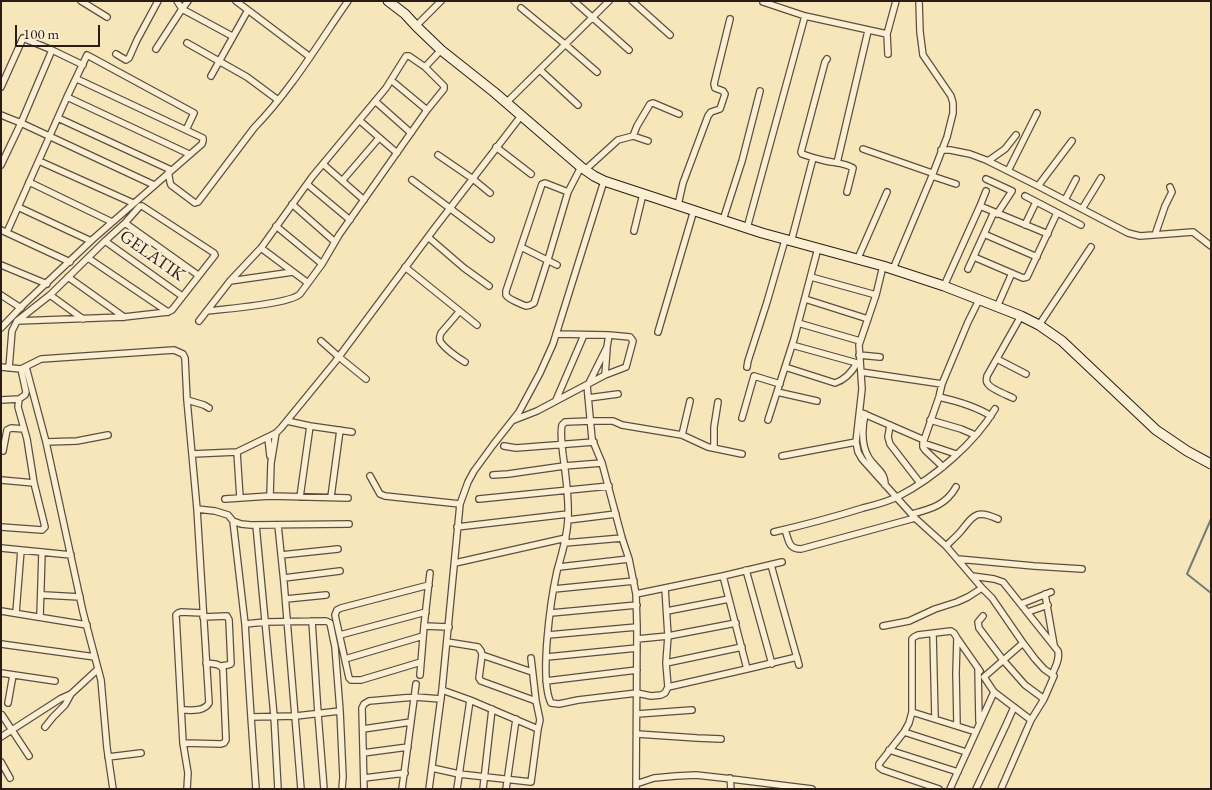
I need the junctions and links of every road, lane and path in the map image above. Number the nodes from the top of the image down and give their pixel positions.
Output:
1 (81, 1) edge
2 (158, 1) edge
3 (177, 1) edge
4 (188, 1) edge
5 (236, 1) edge
6 (348, 1) edge
7 (441, 1) edge
8 (574, 1) edge
9 (609, 1) edge
10 (632, 1) edge
11 (896, 1) edge
12 (919, 1) edge
13 (391, 2) edge
14 (763, 2) edge
15 (521, 8) dead end
16 (182, 9) junction
17 (248, 10) junction
18 (805, 16) junction
19 (107, 17) dead end
20 (593, 17) junction
21 (730, 19) dead end
22 (416, 26) junction
23 (868, 30) junction
24 (887, 34) junction
25 (670, 35) dead end
26 (232, 36) junction
27 (187, 43) dead end
28 (566, 45) junction
29 (156, 49) dead end
30 (52, 50) junction
31 (441, 50) junction
32 (629, 50) dead end
33 (116, 54) dead end
34 (888, 54) dead end
35 (310, 57) junction
36 (827, 59) dead end
37 (220, 61) junction
38 (83, 65) junction
39 (425, 67) junction
40 (540, 70) junction
41 (597, 72) dead end
42 (211, 76) dead end
43 (76, 79) junction
44 (391, 80) junction
45 (1, 87) edge
46 (760, 91) dead end
47 (67, 97) junction
48 (278, 100) junction
49 (375, 101) junction
50 (506, 103) junction
51 (578, 105) dead end
52 (427, 110) junction
53 (1037, 113) dead end
54 (680, 114) dead end
55 (1, 115) edge
56 (521, 116) junction
57 (58, 118) junction
58 (358, 120) junction
59 (21, 123) junction
60 (186, 130) junction
61 (411, 133) junction
62 (632, 136) junction
63 (1016, 136) dead end
64 (49, 137) junction
65 (379, 138) junction
66 (648, 141) dead end
67 (1072, 141) dead end
68 (496, 147) junction
69 (863, 148) dead end
70 (941, 150) junction
71 (189, 154) junction
72 (397, 154) junction
73 (438, 155) dead end
74 (813, 158) junction
75 (39, 161) junction
76 (988, 161) junction
77 (837, 162) junction
78 (1, 164) edge
79 (323, 164) junction
80 (583, 169) junction
81 (1008, 171) junction
82 (170, 172) junction
83 (531, 174) dead end
84 (932, 174) junction
85 (1101, 178) dead end
86 (473, 179) junction
87 (986, 179) dead end
88 (1076, 179) dead end
89 (412, 180) dead end
90 (342, 181) junction
91 (604, 181) junction
92 (29, 182) junction
93 (307, 184) junction
94 (956, 184) dead end
95 (154, 185) junction
96 (1038, 186) junction
97 (1170, 187) dead end
98 (986, 191) dead end
99 (568, 192) junction
100 (847, 192) dead end
101 (887, 192) dead end
102 (490, 193) dead end
103 (643, 194) junction
104 (1025, 196) dead end
105 (364, 200) junction
106 (1064, 200) junction
107 (1036, 202) junction
108 (133, 203) junction
109 (292, 204) junction
110 (678, 205) junction
111 (980, 206) junction
112 (18, 207) junction
113 (450, 208) junction
114 (1082, 209) junction
115 (694, 210) junction
116 (995, 213) junction
117 (1057, 213) junction
118 (350, 220) junction
119 (723, 220) junction
120 (112, 222) junction
121 (125, 223) junction
122 (1025, 224) junction
123 (1080, 225) dead end
124 (276, 226) junction
125 (746, 228) junction
126 (4, 231) edge
127 (634, 231) dead end
128 (984, 234) junction
129 (1048, 234) junction
130 (1155, 234) junction
131 (428, 237) junction
132 (491, 239) dead end
133 (91, 241) junction
134 (105, 241) junction
135 (788, 241) junction
136 (335, 242) junction
137 (1211, 246) edge
138 (521, 247) junction
139 (1091, 247) dead end
140 (261, 248) junction
141 (818, 248) junction
142 (974, 257) junction
143 (1037, 257) junction
144 (88, 258) junction
145 (858, 258) junction
146 (548, 261) junction
147 (70, 262) junction
148 (1, 264) edge
149 (322, 264) junction
150 (557, 265) dead end
151 (883, 266) junction
152 (405, 268) junction
153 (893, 269) junction
154 (968, 269) dead end
155 (293, 272) junction
156 (1012, 273) junction
157 (198, 275) junction
158 (68, 277) junction
159 (811, 277) junction
160 (230, 281) junction
161 (308, 283) junction
162 (47, 284) junction
163 (489, 286) dead end
164 (944, 286) junction
165 (1, 295) edge
166 (50, 295) junction
167 (876, 295) junction
168 (182, 296) junction
169 (805, 299) junction
170 (979, 300) junction
171 (997, 307) junction
172 (21, 308) junction
173 (207, 311) junction
174 (168, 312) junction
175 (459, 312) junction
176 (1021, 316) junction
177 (124, 317) junction
178 (84, 319) junction
179 (868, 319) junction
180 (17, 321) junction
181 (198, 321) dead end
182 (798, 323) junction
183 (477, 325) dead end
184 (1039, 325) junction
185 (1, 328) edge
186 (658, 332) dead end
187 (556, 334) junction
188 (584, 334) junction
189 (609, 335) junction
190 (321, 341) dead end
191 (860, 341) junction
192 (792, 345) junction
193 (607, 346) junction
194 (859, 355) junction
195 (880, 357) dead end
196 (337, 359) junction
197 (997, 359) junction
198 (466, 362) dead end
199 (858, 364) junction
200 (1, 367) edge
201 (747, 367) dead end
202 (785, 367) junction
203 (8, 368) junction
204 (23, 368) junction
205 (861, 372) junction
206 (1026, 374) dead end
207 (606, 375) junction
208 (366, 378) dead end
209 (588, 384) junction
210 (780, 384) junction
211 (942, 384) junction
212 (777, 392) junction
213 (618, 394) dead end
214 (938, 397) junction
215 (588, 398) junction
216 (1013, 398) dead end
217 (19, 399) junction
218 (1, 400) edge
219 (187, 400) junction
220 (556, 400) junction
221 (690, 401) dead end
222 (817, 401) dead end
223 (718, 402) dead end
224 (209, 408) dead end
225 (995, 409) dead end
226 (862, 413) junction
227 (991, 416) junction
228 (742, 418) dead end
229 (591, 420) junction
230 (768, 420) dead end
231 (930, 420) junction
232 (287, 421) junction
233 (512, 421) junction
234 (890, 425) junction
235 (310, 426) junction
236 (24, 429) junction
237 (340, 430) junction
238 (352, 432) dead end
239 (276, 433) junction
240 (108, 435) dead end
241 (682, 435) junction
242 (975, 436) junction
243 (268, 438) junction
244 (923, 441) junction
245 (46, 442) junction
246 (594, 442) junction
247 (856, 442) junction
248 (562, 444) junction
249 (504, 446) dead end
250 (714, 448) junction
251 (3, 452) dead end
252 (237, 452) junction
253 (192, 454) junction
254 (742, 454) dead end
255 (956, 454) junction
256 (782, 456) dead end
257 (602, 463) junction
258 (271, 464) junction
259 (1211, 464) edge
260 (564, 466) junction
261 (943, 467) junction
262 (494, 475) dead end
263 (370, 476) dead end
264 (1, 480) edge
265 (34, 483) junction
266 (920, 483) junction
267 (885, 485) junction
268 (609, 486) junction
269 (956, 487) dead end
270 (567, 491) junction
271 (270, 496) junction
272 (300, 497) junction
273 (331, 497) junction
274 (226, 498) dead end
275 (240, 498) junction
276 (348, 498) dead end
277 (896, 498) junction
278 (479, 499) dead end
279 (460, 504) junction
280 (197, 509) junction
281 (616, 514) junction
282 (914, 516) junction
283 (568, 517) junction
284 (998, 519) dead end
285 (234, 521) junction
286 (349, 524) dead end
287 (256, 525) junction
288 (278, 525) junction
289 (1, 527) edge
290 (457, 527) junction
291 (785, 530) junction
292 (774, 532) dead end
293 (622, 538) junction
294 (565, 540) junction
295 (946, 546) junction
296 (1, 548) edge
297 (338, 549) dead end
298 (21, 550) junction
299 (42, 552) junction
300 (71, 555) junction
301 (282, 555) junction
302 (629, 560) junction
303 (958, 560) junction
304 (782, 562) dead end
305 (455, 564) junction
306 (771, 565) junction
307 (558, 567) junction
308 (1082, 569) dead end
309 (746, 570) junction
310 (340, 571) dead end
311 (430, 574) dead end
312 (723, 576) junction
313 (972, 576) junction
314 (284, 578) junction
315 (634, 581) junction
316 (429, 584) junction
317 (665, 588) junction
318 (982, 588) junction
319 (554, 589) junction
320 (636, 594) junction
321 (44, 595) dead end
322 (326, 595) dead end
323 (80, 597) junction
324 (286, 599) junction
325 (729, 600) junction
326 (1022, 604) junction
327 (637, 605) junction
328 (1048, 605) junction
329 (1, 611) edge
330 (667, 611) junction
331 (426, 612) junction
332 (1028, 612) junction
333 (16, 613) junction
334 (551, 613) junction
335 (203, 615) junction
336 (983, 616) dead end
337 (40, 617) junction
338 (288, 621) junction
339 (312, 621) junction
340 (265, 622) junction
341 (736, 623) junction
342 (245, 624) junction
343 (87, 625) junction
344 (424, 626) junction
345 (883, 626) dead end
346 (449, 627) junction
347 (637, 627) junction
348 (933, 634) junction
349 (340, 635) junction
350 (548, 635) junction
351 (423, 636) junction
352 (668, 636) junction
353 (957, 638) junction
354 (637, 639) junction
355 (447, 642) junction
356 (1023, 643) junction
357 (1, 644) edge
358 (742, 647) junction
359 (1055, 647) junction
360 (637, 648) junction
361 (482, 655) junction
362 (95, 657) junction
363 (547, 657) junction
364 (797, 657) junction
365 (531, 658) dead end
366 (345, 659) junction
367 (1003, 660) junction
368 (421, 662) junction
369 (206, 663) junction
370 (666, 663) junction
371 (772, 664) junction
372 (799, 665) dead end
373 (220, 666) junction
374 (978, 668) junction
375 (98, 669) junction
376 (747, 669) junction
377 (637, 670) junction
378 (532, 672) junction
379 (1, 673) edge
380 (13, 675) junction
381 (420, 675) dead end
382 (1052, 675) junction
383 (984, 677) junction
384 (546, 680) junction
385 (55, 681) dead end
386 (416, 684) dead end
387 (668, 687) junction
388 (442, 690) junction
389 (994, 692) junction
390 (71, 694) junction
391 (637, 694) junction
392 (414, 697) junction
393 (1044, 698) junction
394 (441, 699) junction
395 (470, 700) junction
396 (536, 700) junction
397 (8, 703) dead end
398 (1014, 707) junction
399 (492, 709) junction
400 (181, 710) junction
401 (692, 710) dead end
402 (340, 711) junction
403 (912, 712) junction
404 (318, 714) junction
405 (637, 714) junction
406 (2, 715) edge
407 (274, 716) junction
408 (296, 716) junction
409 (251, 717) junction
410 (935, 718) junction
411 (516, 719) junction
412 (1031, 720) junction
413 (412, 722) junction
414 (979, 724) junction
415 (957, 725) junction
416 (45, 727) dead end
417 (12, 729) junction
418 (363, 729) junction
419 (538, 729) junction
420 (904, 732) junction
421 (976, 732) junction
422 (637, 734) junction
423 (1, 737) edge
424 (721, 739) dead end
425 (183, 743) junction
426 (408, 747) junction
427 (889, 750) junction
428 (966, 752) junction
429 (363, 753) junction
430 (141, 754) dead end
431 (29, 756) dead end
432 (108, 757) junction
433 (1, 762) edge
434 (432, 768) junction
435 (958, 772) junction
436 (405, 773) junction
437 (459, 774) junction
438 (484, 777) junction
439 (10, 778) dead end
440 (364, 778) junction
441 (730, 778) junction
442 (507, 780) junction
443 (530, 786) edge
444 (636, 786) edge
445 (113, 789) edge
446 (187, 789) edge
447 (256, 789) edge
448 (278, 789) edge
449 (302, 789) edge
450 (324, 789) edge
451 (342, 789) edge
452 (364, 789) edge
453 (402, 789) edge
454 (429, 789) edge
455 (457, 789) edge
456 (483, 789) edge
457 (506, 789) edge
458 (731, 789) edge
459 (812, 789) edge
460 (940, 789) edge
461 (950, 789) edge
462 (976, 789) edge
463 (1001, 789) edge

1 - 19 street
2 - 33 street
3 - 16 street
4 - 16 street
5 - 17 street
6 - 35 street
7 - 22 street
8 - 20 street
9 - 20 street
10 - 25 street
11 - 24 street
12 - 70 street
13 - 22 main road
14 - 18 street
15 - 28 street
16 - 26 street
16 - 29 street
17 - 26 street
17 - 35 street
18 - 23 street
18 - 125 street
20 - 28 street
20 - 32 street
21 - 110 street
22 - 31 main road
23 - 24 street
23 - 77 street
24 - 34 street
26 - 37 street
27 - 37 street
28 - 40 street
28 - 41 street
30 - 38 street
30 - 45 street
30 - 59 street
31 - 39 street
31 - 50 main road
35 - 48 street
36 - 74 street
37 - 42 street
37 - 48 street
38 - 43 street
38 - 60 street
39 - 44 street
39 - 52 street
40 - 50 street
40 - 51 street
43 - 47 street
43 - 60 street
44 - 49 street
44 - 52 street
46 - 119 street
47 - 57 street
47 - 71 street
48 - 82 street
49 - 58 street
49 - 61 street
50 - 56 main road
52 - 61 street
53 - 81 street
54 - 62 street
55 - 59 street
56 - 68 street
56 - 80 main road
57 - 64 street
57 - 82 street
58 - 65 street
58 - 79 street
59 - 64 street
59 - 78 street
60 - 71 street
61 - 72 street
62 - 66 street
62 - 80 street
63 - 76 street
64 - 75 street
64 - 95 street
65 - 72 street
65 - 90 street
67 - 96 street
68 - 83 street
68 - 86 street
69 - 84 street
70 - 76 street
70 - 84 street
71 - 82 street
72 - 105 street
73 - 86 street
74 - 77 street
74 - 135 street
75 - 92 street
75 - 108 street
76 - 81 street
77 - 100 street
79 - 90 street
79 - 93 street
80 - 91 main road
80 - 99 street
81 - 96 street
82 - 95 street
84 - 94 street
84 - 153 street
85 - 114 street
86 - 102 street
86 - 113 street
87 - 116 street
88 - 106 street
89 - 113 street
90 - 105 street
91 - 103 main road
91 - 187 street
92 - 112 street
92 - 120 street
93 - 109 street
93 - 118 street
95 - 108 street
96 - 106 street
97 - 130 street
98 - 111 street
99 - 138 street
99 - 146 street
101 - 145 street
103 - 110 main road
103 - 127 street
104 - 107 street
105 - 118 street
106 - 114 street
107 - 117 street
107 - 122 street
108 - 120 street
109 - 124 street
109 - 136 street
110 - 115 main road
111 - 116 street
111 - 164 street
112 - 126 street
112 - 133 street
113 - 131 street
113 - 132 street
114 - 130 street
115 - 119 main road
115 - 186 street
116 - 122 street
116 - 128 street
117 - 123 street
117 - 129 street
118 - 136 street
119 - 125 main road
120 - 133 street
121 - 134 street
121 - 157 street
121 - 157 street
122 - 129 street
124 - 140 street
124 - 149 street
125 - 135 main road
126 - 147 street
128 - 142 street
128 - 143 street
129 - 143 street
130 - 137 street
131 - 152 street
131 - 163 street
133 - 147 street
134 - 144 street
134 - 168 street, GELATIK
135 - 141 main road
135 - 201 street
136 - 149 street
138 - 146 street
138 - 146 street
139 - 184 street
140 - 155 street
140 - 160 street
141 - 145 main road
141 - 159 street
142 - 154 street
142 - 156 street
143 - 156 street
144 - 158 street
144 - 174 street
145 - 151 main road
146 - 150 street
147 - 162 street
148 - 162 street
149 - 161 street
151 - 153 main road
151 - 167 street
152 - 175 street
152 - 196 street
153 - 164 main road
155 - 160 street
155 - 161 street
156 - 171 street
157 - 168 street
158 - 166 street
158 - 177 street
159 - 167 street
159 - 169 street
160 - 173 street
161 - 173 street
162 - 172 street
164 - 170 main road
165 - 172 street
166 - 178 street
166 - 180 street
167 - 179 street
168 - 174 street
169 - 179 street
169 - 182 street
170 - 171 main road
170 - 211 street
171 - 176 main road
172 - 185 street
173 - 181 street
174 - 177 street
175 - 183 street
175 - 198 street
176 - 184 main road
176 - 197 street
177 - 178 street
178 - 180 street
179 - 191 street
180 - 203 street
182 - 191 street
182 - 192 street
184 - 259 main road
187 - 188 street
187 - 233 street
188 - 189 street
188 - 220 street
189 - 193 street
189 - 207 street
190 - 196 street
191 - 194 street
192 - 199 street
192 - 202 street
193 - 207 street
193 - 209 street
194 - 195 street
194 - 199 street
196 - 208 street
196 - 232 street
197 - 206 street
197 - 216 street
199 - 202 street
199 - 205 street
200 - 203 street
202 - 210 street
203 - 204 street
204 - 217 street
204 - 219 street
204 - 245 street
205 - 211 street
205 - 226 street
207 - 209 street
209 - 215 street
209 - 220 street
210 - 212 street
210 - 228 street
211 - 214 street
212 - 222 street
212 - 230 street
213 - 215 street
214 - 227 street
214 - 231 street
215 - 229 street
217 - 218 street
217 - 236 street
219 - 224 street
219 - 253 street
220 - 233 street
221 - 241 street
223 - 250 street
225 - 227 street
226 - 234 street
226 - 247 street
226 - 267 street
227 - 242 street
229 - 241 street
229 - 246 street
229 - 248 street
231 - 242 street
231 - 244 street
232 - 235 street
232 - 239 street
233 - 279 street
234 - 244 street
234 - 266 street
235 - 237 street
235 - 272 street
236 - 251 street
236 - 265 street
237 - 238 street
237 - 273 street
239 - 243 street
239 - 258 street
240 - 245 street
241 - 250 street
242 - 255 street
243 - 252 street
243 - 258 street
244 - 255 street
244 - 261 street
245 - 300 street
246 - 248 street
246 - 257 street
247 - 256 street
247 - 267 street
248 - 249 street
248 - 260 street
250 - 254 street
252 - 253 street
252 - 275 street
253 - 280 street
255 - 261 street
257 - 260 street
257 - 268 street
258 - 271 street
260 - 262 street
260 - 270 street
261 - 266 street
263 - 279 street
264 - 265 street
265 - 289 street
266 - 277 street
267 - 277 street
268 - 270 street
268 - 281 street
269 - 282 street
270 - 278 street
270 - 283 street
271 - 272 street
271 - 275 street
272 - 273 street
273 - 276 street
274 - 275 street
277 - 282 street
277 - 291 street
279 - 290 street
280 - 285 street
280 - 335 street
281 - 283 street
281 - 293 street
282 - 291 street
282 - 295 street
283 - 290 street
283 - 294 street
284 - 295 street
285 - 287 street
285 - 342 street
286 - 288 street
287 - 288 street
287 - 340 street
288 - 301 street
290 - 305 street
291 - 292 street
293 - 294 street
293 - 302 street
294 - 305 street
294 - 307 street
295 - 303 street
296 - 298 street
297 - 301 street
298 - 299 street
298 - 333 street
299 - 300 street
299 - 337 street
300 - 323 street
301 - 314 street
302 - 307 street
302 - 315 street
303 - 308 street
303 - 313 street
304 - 306 street
305 - 346 street
306 - 309 street
306 - 364 street
307 - 319 street
309 - 312 street
309 - 371 street
310 - 314 street
311 - 316 street
312 - 317 street
312 - 325 street
313 - 318 street
313 - 326 street
314 - 324 street
315 - 319 street
315 - 320 street
316 - 331 street
316 - 349 street
317 - 320 street
317 - 330 street
318 - 345 street
318 - 356 street
319 - 334 street
320 - 327 street
321 - 323 street
322 - 324 street
323 - 343 street
324 - 338 street
325 - 330 street
325 - 341 street
326 - 328 street
326 - 332 street
327 - 334 street
327 - 347 street
328 - 332 street
328 - 359 street
329 - 333 street
330 - 352 street
331 - 344 street
331 - 349 street
332 - 359 street
333 - 337 street
334 - 350 street
335 - 369 street
335 - 373 street
335 - 400 street
336 - 367 street
337 - 343 street
338 - 339 street
338 - 340 street
338 - 408 street
339 - 402 street
339 - 404 street
340 - 342 street
340 - 407 street
341 - 352 street
341 - 358 street
342 - 409 street
343 - 362 street
344 - 346 street
344 - 351 street
346 - 355 street
347 - 350 street
347 - 354 street
348 - 353 street
348 - 403 street
348 - 410 street
349 - 366 street
350 - 363 street
351 - 366 street
351 - 368 street
352 - 354 street
352 - 370 street
353 - 374 street
353 - 415 street
354 - 360 street
355 - 361 street
355 - 388 street
356 - 367 street
356 - 382 street
357 - 362 street
358 - 370 street
358 - 376 street
359 - 382 street
360 - 363 street
360 - 377 street
361 - 378 street
361 - 396 street
362 - 375 street
363 - 384 street
364 - 371 street
364 - 372 street
365 - 378 street
366 - 368 street
367 - 383 street
367 - 393 street
368 - 381 street
369 - 373 street
369 - 400 street
370 - 387 street
371 - 376 street
373 - 425 street
374 - 383 street
374 - 414 street
375 - 390 street
375 - 432 street
376 - 387 street
377 - 384 street
377 - 391 street
378 - 396 street
379 - 380 street
380 - 385 street
380 - 397 street
382 - 393 street
383 - 389 street
384 - 391 street
386 - 392 street
387 - 391 street
388 - 394 street
388 - 395 street
389 - 398 street
389 - 414 street
390 - 416 street
390 - 417 street
391 - 405 street
392 - 394 street
392 - 413 street
392 - 418 street
393 - 412 street
394 - 434 street
395 - 399 street
395 - 437 street
396 - 419 street
398 - 412 street
398 - 462 street
399 - 411 street
399 - 438 street
400 - 425 street
401 - 405 street
402 - 404 street
402 - 451 street
403 - 410 street
403 - 420 street
404 - 408 street
404 - 450 street
405 - 422 street
406 - 417 street
407 - 408 street
407 - 409 street
407 - 448 street
408 - 449 street
409 - 447 street
410 - 415 street
411 - 419 street
411 - 442 street
412 - 463 street
413 - 418 street
413 - 426 street
414 - 421 street
415 - 421 street
417 - 423 street
417 - 431 street
418 - 429 street
419 - 443 street
420 - 427 street
420 - 428 street
421 - 428 street
422 - 424 street
422 - 444 street
425 - 446 street
426 - 429 street
426 - 436 street
427 - 435 street
427 - 460 street
428 - 435 street
429 - 440 street
430 - 432 street
432 - 445 street
433 - 439 street
434 - 437 street
434 - 454 street
435 - 461 street
436 - 440 street
436 - 453 street
437 - 438 street
437 - 455 street
438 - 442 street
438 - 456 street
440 - 452 street
441 - 444 street
441 - 458 street
441 - 459 street
442 - 443 street
442 - 457 street

